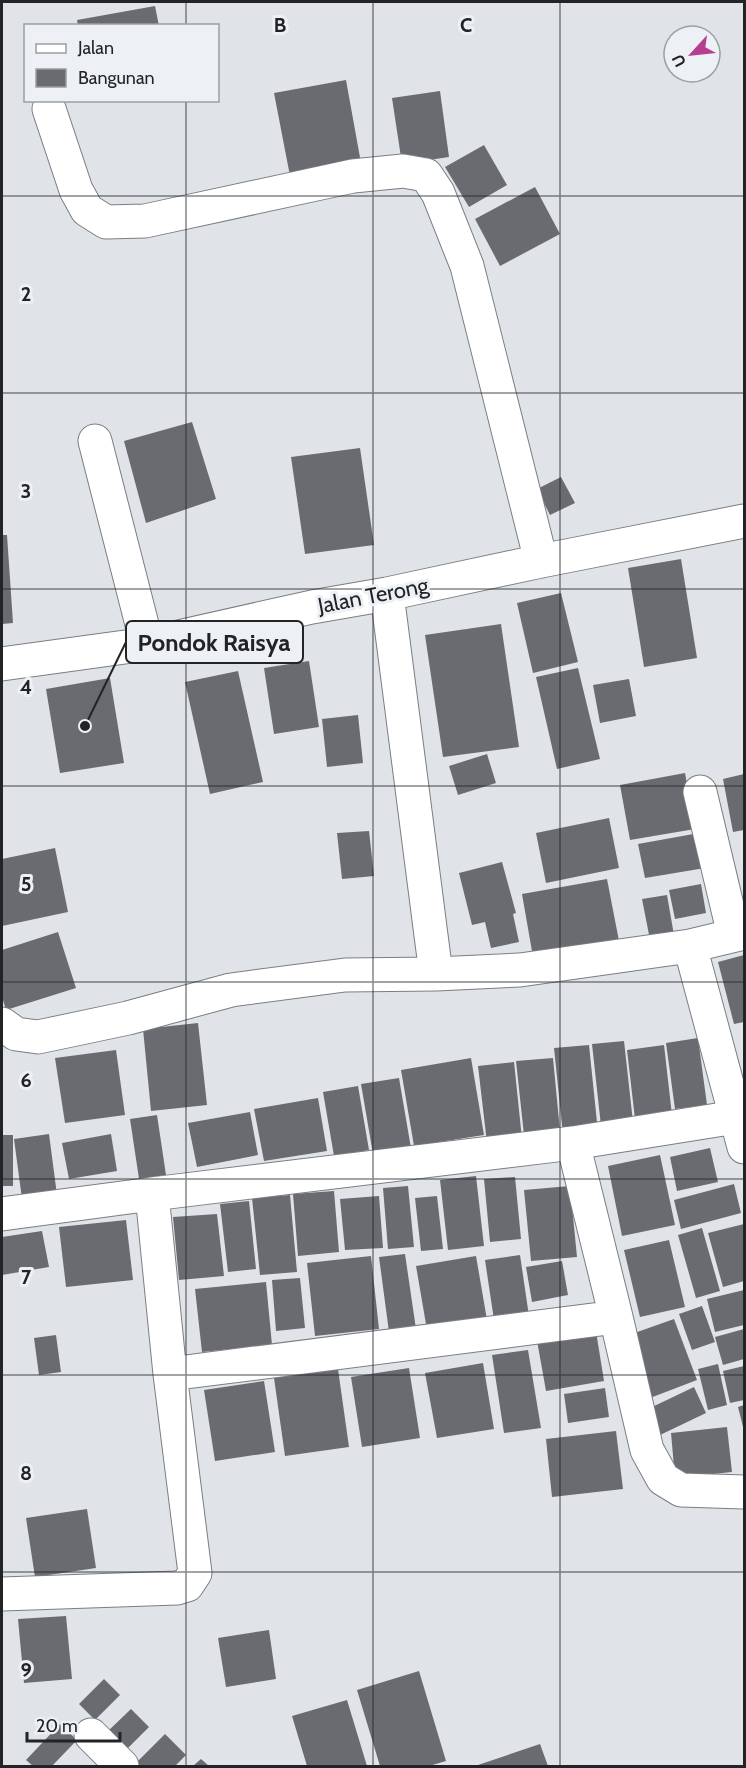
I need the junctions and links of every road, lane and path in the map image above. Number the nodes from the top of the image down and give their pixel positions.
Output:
1 (49, 109) dead end
2 (95, 441) dead end
3 (744, 521) edge
4 (541, 561) junction
5 (387, 594) junction
6 (147, 644) junction
7 (2, 664) edge
8 (700, 792) dead end
9 (739, 934) edge
10 (690, 946) junction
11 (436, 974) junction
12 (2, 1024) edge
13 (740, 1132) edge
14 (573, 1143) junction
15 (152, 1194) junction
16 (2, 1214) edge
17 (616, 1317) junction
18 (170, 1374) junction
19 (744, 1492) edge
20 (2, 1594) edge
21 (91, 1735) dead end
22 (122, 1767) edge

1 - 4 street
2 - 6 street
3 - 4 street, Jalan Terong
4 - 5 street, Jalan Terong
5 - 6 street, Jalan Terong
5 - 11 street
6 - 7 street, Jalan Terong
8 - 9 street
9 - 10 street
10 - 11 street
10 - 13 street
11 - 12 street
13 - 14 street
14 - 15 street
14 - 17 street
15 - 16 street
15 - 18 street
17 - 18 street
17 - 19 street
18 - 20 street
21 - 22 street

